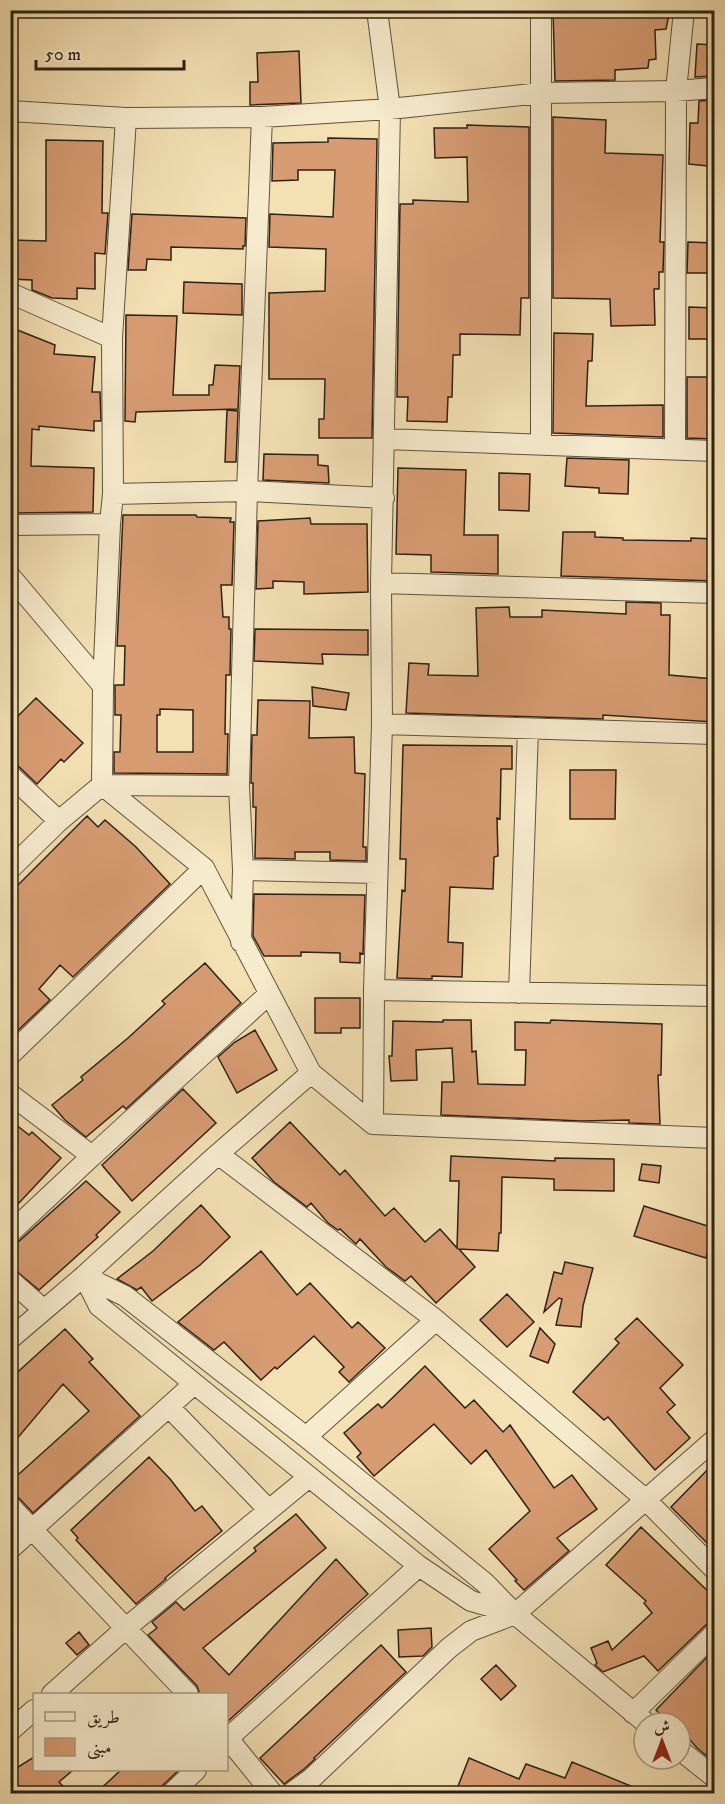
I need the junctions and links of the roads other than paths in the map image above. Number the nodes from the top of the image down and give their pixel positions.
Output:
1 (377, 10) edge
2 (541, 10) edge
3 (684, 10) edge
4 (714, 88) edge
5 (676, 91) junction
6 (541, 93) junction
7 (390, 109) junction
8 (10, 111) edge
9 (262, 117) junction
10 (126, 118) junction
11 (10, 293) edge
12 (112, 338) junction
13 (385, 438) junction
14 (541, 444) junction
15 (675, 449) junction
16 (714, 451) edge
17 (247, 491) junction
18 (113, 494) junction
19 (384, 498) junction
20 (110, 524) junction
21 (10, 525) edge
22 (10, 576) edge
23 (381, 583) junction
24 (714, 593) edge
25 (104, 686) junction
26 (382, 724) junction
27 (528, 729) junction
28 (714, 734) edge
29 (10, 775) edge
30 (102, 786) junction
31 (238, 786) junction
32 (59, 821) junction
33 (204, 868) junction
34 (10, 869) edge
35 (243, 870) junction
36 (377, 873) junction
37 (241, 942) junction
38 (374, 990) junction
39 (519, 993) junction
40 (269, 994) junction
41 (714, 996) edge
42 (10, 1056) edge
43 (311, 1073) junction
44 (10, 1094) edge
45 (373, 1124) junction
46 (714, 1138) edge
47 (218, 1154) junction
48 (92, 1156) junction
49 (10, 1233) edge
50 (84, 1276) junction
51 (10, 1280) edge
52 (44, 1310) junction
53 (436, 1320) junction
54 (10, 1339) edge
55 (194, 1384) junction
56 (169, 1407) junction
57 (306, 1437) junction
58 (714, 1440) edge
59 (309, 1477) junction
60 (645, 1499) junction
61 (10, 1506) edge
62 (269, 1510) junction
63 (32, 1528) junction
64 (10, 1549) edge
65 (419, 1566) junction
66 (714, 1569) edge
67 (515, 1614) junction
68 (126, 1628) junction
69 (714, 1634) edge
70 (54, 1693) edge
71 (186, 1693) edge
72 (33, 1711) edge
73 (632, 1711) edge
74 (646, 1711) edge
75 (10, 1731) edge
76 (228, 1737) edge
77 (228, 1739) edge
78 (692, 1760) edge
79 (195, 1771) edge
80 (714, 1777) edge
81 (171, 1794) edge
82 (273, 1794) edge
83 (290, 1794) edge

1 - 7 street
2 - 6 street
3 - 5 street
4 - 5 street
5 - 6 street
5 - 15 street
6 - 7 street
6 - 14 street
7 - 9 street
7 - 13 street
8 - 10 street
9 - 10 street
9 - 17 street
10 - 12 street
11 - 12 street
12 - 18 street
13 - 14 street
13 - 19 street
14 - 15 street
15 - 16 street
17 - 18 street
17 - 19 street
17 - 31 street
18 - 20 street
19 - 23 street
20 - 21 street
20 - 25 street
22 - 25 street
23 - 24 street
23 - 26 street
25 - 30 street
26 - 27 street
26 - 36 street
27 - 28 street
27 - 39 street
29 - 32 street
30 - 31 street
30 - 32 street
30 - 33 street
31 - 35 street
32 - 34 street
33 - 37 street
33 - 42 street
35 - 36 street
35 - 37 street
36 - 38 street
37 - 40 street
38 - 39 street
38 - 45 street
39 - 41 street
40 - 43 street
40 - 48 street
43 - 45 street
43 - 47 street
44 - 48 street
45 - 46 street
47 - 50 street
47 - 53 street
48 - 49 street
50 - 52 street
50 - 55 street
50 - 57 street
51 - 52 street
52 - 54 street
53 - 57 street
53 - 60 street
55 - 56 street
55 - 59 street
56 - 62 street
56 - 63 street
57 - 67 street
58 - 60 street
59 - 62 street
59 - 65 street
60 - 66 street
60 - 67 street
61 - 63 street
62 - 68 street
63 - 64 street
63 - 68 street
65 - 67 street
65 - 76 street
67 - 73 street
67 - 83 street
68 - 70 street
68 - 71 street
69 - 74 street
72 - 75 street
77 - 82 street
78 - 80 street
79 - 81 street

